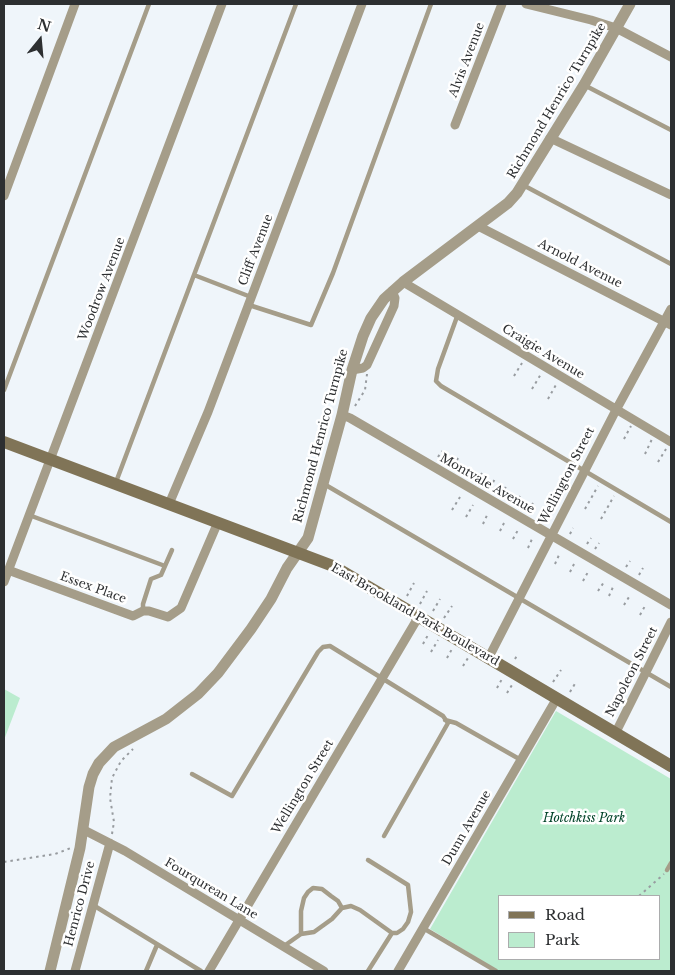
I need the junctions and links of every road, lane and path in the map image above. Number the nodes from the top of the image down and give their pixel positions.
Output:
1 (75, 4) edge
2 (148, 4) edge
3 (222, 4) edge
4 (296, 4) edge
5 (362, 4) edge
6 (431, 4) edge
7 (502, 4) edge
8 (526, 4) edge
9 (630, 4) edge
10 (616, 28) junction
11 (671, 58) edge
12 (584, 85) junction
13 (455, 125) dead end
14 (671, 130) edge
15 (550, 138) junction
16 (523, 184) junction
17 (671, 195) edge
18 (4, 196) edge
19 (478, 226) junction
20 (671, 264) edge
21 (194, 275) junction
22 (403, 282) junction
23 (392, 291) junction
24 (250, 301) junction
25 (671, 309) edge
26 (458, 314) junction
27 (668, 323) edge
28 (522, 363) dead end
29 (367, 365) junction
30 (352, 370) junction
31 (540, 374) dead end
32 (514, 376) dead end
33 (557, 383) dead end
34 (532, 389) dead end
35 (4, 390) edge
36 (548, 399) dead end
37 (354, 408) dead end
38 (616, 410) junction
39 (342, 415) junction
40 (630, 426) dead end
41 (624, 439) dead end
42 (652, 439) dead end
43 (4, 442) edge
44 (669, 445) edge
45 (442, 451) dead end
46 (645, 454) dead end
47 (438, 457) dead end
48 (458, 458) dead end
49 (51, 459) junction
50 (658, 462) dead end
51 (454, 466) dead end
52 (585, 470) junction
53 (482, 473) dead end
54 (496, 477) dead end
55 (478, 480) dead end
56 (116, 483) junction
57 (324, 484) junction
58 (507, 484) dead end
59 (599, 484) dead end
60 (490, 488) dead end
61 (615, 494) dead end
62 (502, 495) dead end
63 (520, 496) dead end
64 (460, 497) dead end
65 (516, 503) dead end
66 (169, 504) junction
67 (533, 504) dead end
68 (473, 505) dead end
69 (585, 508) dead end
70 (452, 510) dead end
71 (528, 510) dead end
72 (545, 510) dead end
73 (488, 513) dead end
74 (29, 515) junction
75 (466, 517) dead end
76 (540, 518) dead end
77 (601, 519) dead end
78 (218, 522) junction
79 (671, 522) edge
80 (504, 523) dead end
81 (483, 524) dead end
82 (573, 528) dead end
83 (518, 530) dead end
84 (500, 532) dead end
85 (570, 534) dead end
86 (551, 535) junction
87 (591, 538) dead end
88 (513, 539) dead end
89 (532, 539) dead end
90 (599, 543) dead end
91 (587, 544) dead end
92 (528, 548) dead end
93 (595, 549) dead end
94 (172, 550) dead end
95 (299, 552) junction
96 (560, 555) dead end
97 (630, 561) dead end
98 (555, 564) dead end
99 (574, 564) dead end
100 (165, 566) junction
101 (626, 568) dead end
102 (643, 568) dead end
103 (8, 570) junction
104 (570, 572) dead end
105 (588, 572) dead end
106 (639, 575) dead end
107 (583, 581) dead end
108 (4, 582) edge
109 (604, 582) dead end
110 (414, 583) dead end
111 (613, 587) dead end
112 (427, 591) dead end
113 (598, 591) dead end
114 (407, 596) dead end
115 (608, 596) dead end
116 (629, 597) dead end
117 (519, 598) junction
118 (440, 599) dead end
119 (624, 605) dead end
120 (671, 605) edge
121 (452, 606) dead end
122 (645, 606) dead end
123 (419, 610) junction
124 (433, 611) dead end
125 (143, 612) junction
126 (640, 615) dead end
127 (444, 618) dead end
128 (671, 622) edge
129 (428, 635) dead end
130 (438, 640) dead end
131 (423, 644) dead end
132 (452, 649) dead end
133 (431, 652) dead end
134 (518, 654) dead end
135 (488, 657) junction
136 (447, 658) dead end
137 (468, 658) dead end
138 (515, 659) dead end
139 (463, 666) dead end
140 (561, 670) dead end
141 (646, 673) junction
142 (382, 679) junction
143 (502, 679) dead end
144 (553, 682) dead end
145 (576, 682) dead end
146 (512, 685) dead end
147 (671, 687) edge
148 (497, 688) dead end
149 (570, 692) dead end
150 (506, 693) dead end
151 (557, 698) junction
152 (445, 720) junction
153 (616, 732) junction
154 (521, 760) junction
155 (671, 766) edge
156 (192, 774) dead end
157 (84, 830) junction
158 (384, 836) dead end
159 (110, 843) junction
160 (80, 848) junction
161 (368, 860) dead end
162 (4, 862) edge
163 (671, 863) edge
164 (667, 870) joint
165 (640, 895) edge
166 (93, 905) junction
167 (342, 908) junction
168 (239, 920) junction
169 (423, 928) junction
170 (392, 933) junction
171 (301, 934) junction
172 (157, 945) junction
173 (283, 947) junction
174 (50, 971) edge
175 (75, 971) edge
176 (146, 971) edge
177 (201, 971) edge
178 (209, 971) edge
179 (324, 971) edge
180 (368, 971) edge
181 (398, 971) edge
182 (496, 971) edge

1 - 18 street
2 - 35 lane
3 - 49 street, Woodrow Avenue
4 - 21 lane
5 - 24 street, Cliff Avenue
6 - 24 lane
7 - 13 street, Alvis Avenue
8 - 10 street
9 - 10 street, Richmond Henrico Turnpike
10 - 11 street
10 - 12 street, Richmond Henrico Turnpike
12 - 14 lane
12 - 15 street, Richmond Henrico Turnpike
15 - 16 street, Richmond Henrico Turnpike
15 - 17 street
16 - 19 street, Richmond Henrico Turnpike
16 - 20 lane
19 - 22 street, Richmond Henrico Turnpike
19 - 27 street, Arnold Avenue
21 - 24 lane
21 - 56 lane
22 - 23 street, Richmond Henrico Turnpike
22 - 26 street, Craigie Avenue
23 - 29 street
23 - 30 street, Richmond Henrico Turnpike
24 - 66 street, Cliff Avenue
25 - 27 street, Wellington Street
26 - 38 street, Craigie Avenue
26 - 52 lane
27 - 38 street, Wellington Street
28 - 32 path
29 - 30 street
29 - 37 path
30 - 39 street, Richmond Henrico Turnpike
31 - 34 path
33 - 36 path
38 - 44 street, Craigie Avenue
38 - 52 street, Wellington Street
39 - 57 street, Richmond Henrico Turnpike
39 - 86 street, Montvale Avenue
40 - 41 path
42 - 46 path
43 - 49 main road, East Brookland Park Boulevard
44 - 50 path
45 - 47 path
48 - 51 path
49 - 56 main road, East Brookland Park Boulevard
49 - 74 street, Woodrow Avenue
52 - 79 lane
52 - 86 street, Wellington Street
53 - 55 path
54 - 60 path
56 - 66 main road, East Brookland Park Boulevard
57 - 95 street, Richmond Henrico Turnpike
57 - 117 lane
58 - 62 path
59 - 69 path
61 - 77 path
63 - 65 path
64 - 70 path
66 - 78 main road, East Brookland Park Boulevard
67 - 71 path
68 - 75 path
72 - 76 path
73 - 81 path
74 - 100 lane
74 - 103 street, Woodrow Avenue
78 - 95 main road, East Brookland Park Boulevard
78 - 125 street, Essex Place
80 - 84 path
82 - 85 path
83 - 88 path
86 - 117 street, Wellington Street
86 - 120 street, Montvale Avenue
87 - 91 path
89 - 92 path
90 - 93 path
94 - 100 lane
95 - 123 main road, East Brookland Park Boulevard
95 - 157 street, Richmond Henrico Turnpike
96 - 98 path
97 - 101 path
99 - 104 path
100 - 125 lane
102 - 106 path
103 - 108 street, Woodrow Avenue
103 - 125 street, Essex Place
105 - 107 path
109 - 113 path
110 - 114 path
111 - 115 path
112 - 123 path
116 - 119 path
117 - 135 street, Wellington Street
117 - 141 lane
118 - 124 path
121 - 127 path
122 - 126 path
123 - 135 main road, East Brookland Park Boulevard
123 - 142 street, Wellington Street
128 - 141 street, Napoleon Street
129 - 131 path
130 - 133 path
132 - 136 path
134 - 138 path
135 - 151 main road, East Brookland Park Boulevard
137 - 139 path
140 - 144 path
141 - 147 lane
141 - 153 street, Napoleon Street
142 - 152 lane
142 - 156 lane
142 - 168 street, Wellington Street
143 - 148 path
145 - 149 path
146 - 150 path
151 - 153 main road, East Brookland Park Boulevard
151 - 154 street, Dunn Avenue
152 - 154 lane
152 - 158 lane
153 - 155 main road, East Brookland Park Boulevard
154 - 169 street, Dunn Avenue
157 - 159 street, Fourqurean Lane
157 - 160 street, Richmond Henrico Turnpike
159 - 166 street, Henrico Drive
159 - 168 street, Fourqurean Lane
160 - 162 path
160 - 174 street, Richmond Henrico Turnpike
161 - 170 lane
163 - 164 lane
164 - 165 path
166 - 172 lane
166 - 175 street, Henrico Drive
167 - 170 lane
167 - 171 lane
167 - 171 lane
168 - 173 street, Fourqurean Lane
168 - 178 street, Wellington Street
169 - 181 street, Dunn Avenue
169 - 182 lane
170 - 180 lane
171 - 173 lane
172 - 176 lane
172 - 177 lane
173 - 179 street, Fourqurean Lane

